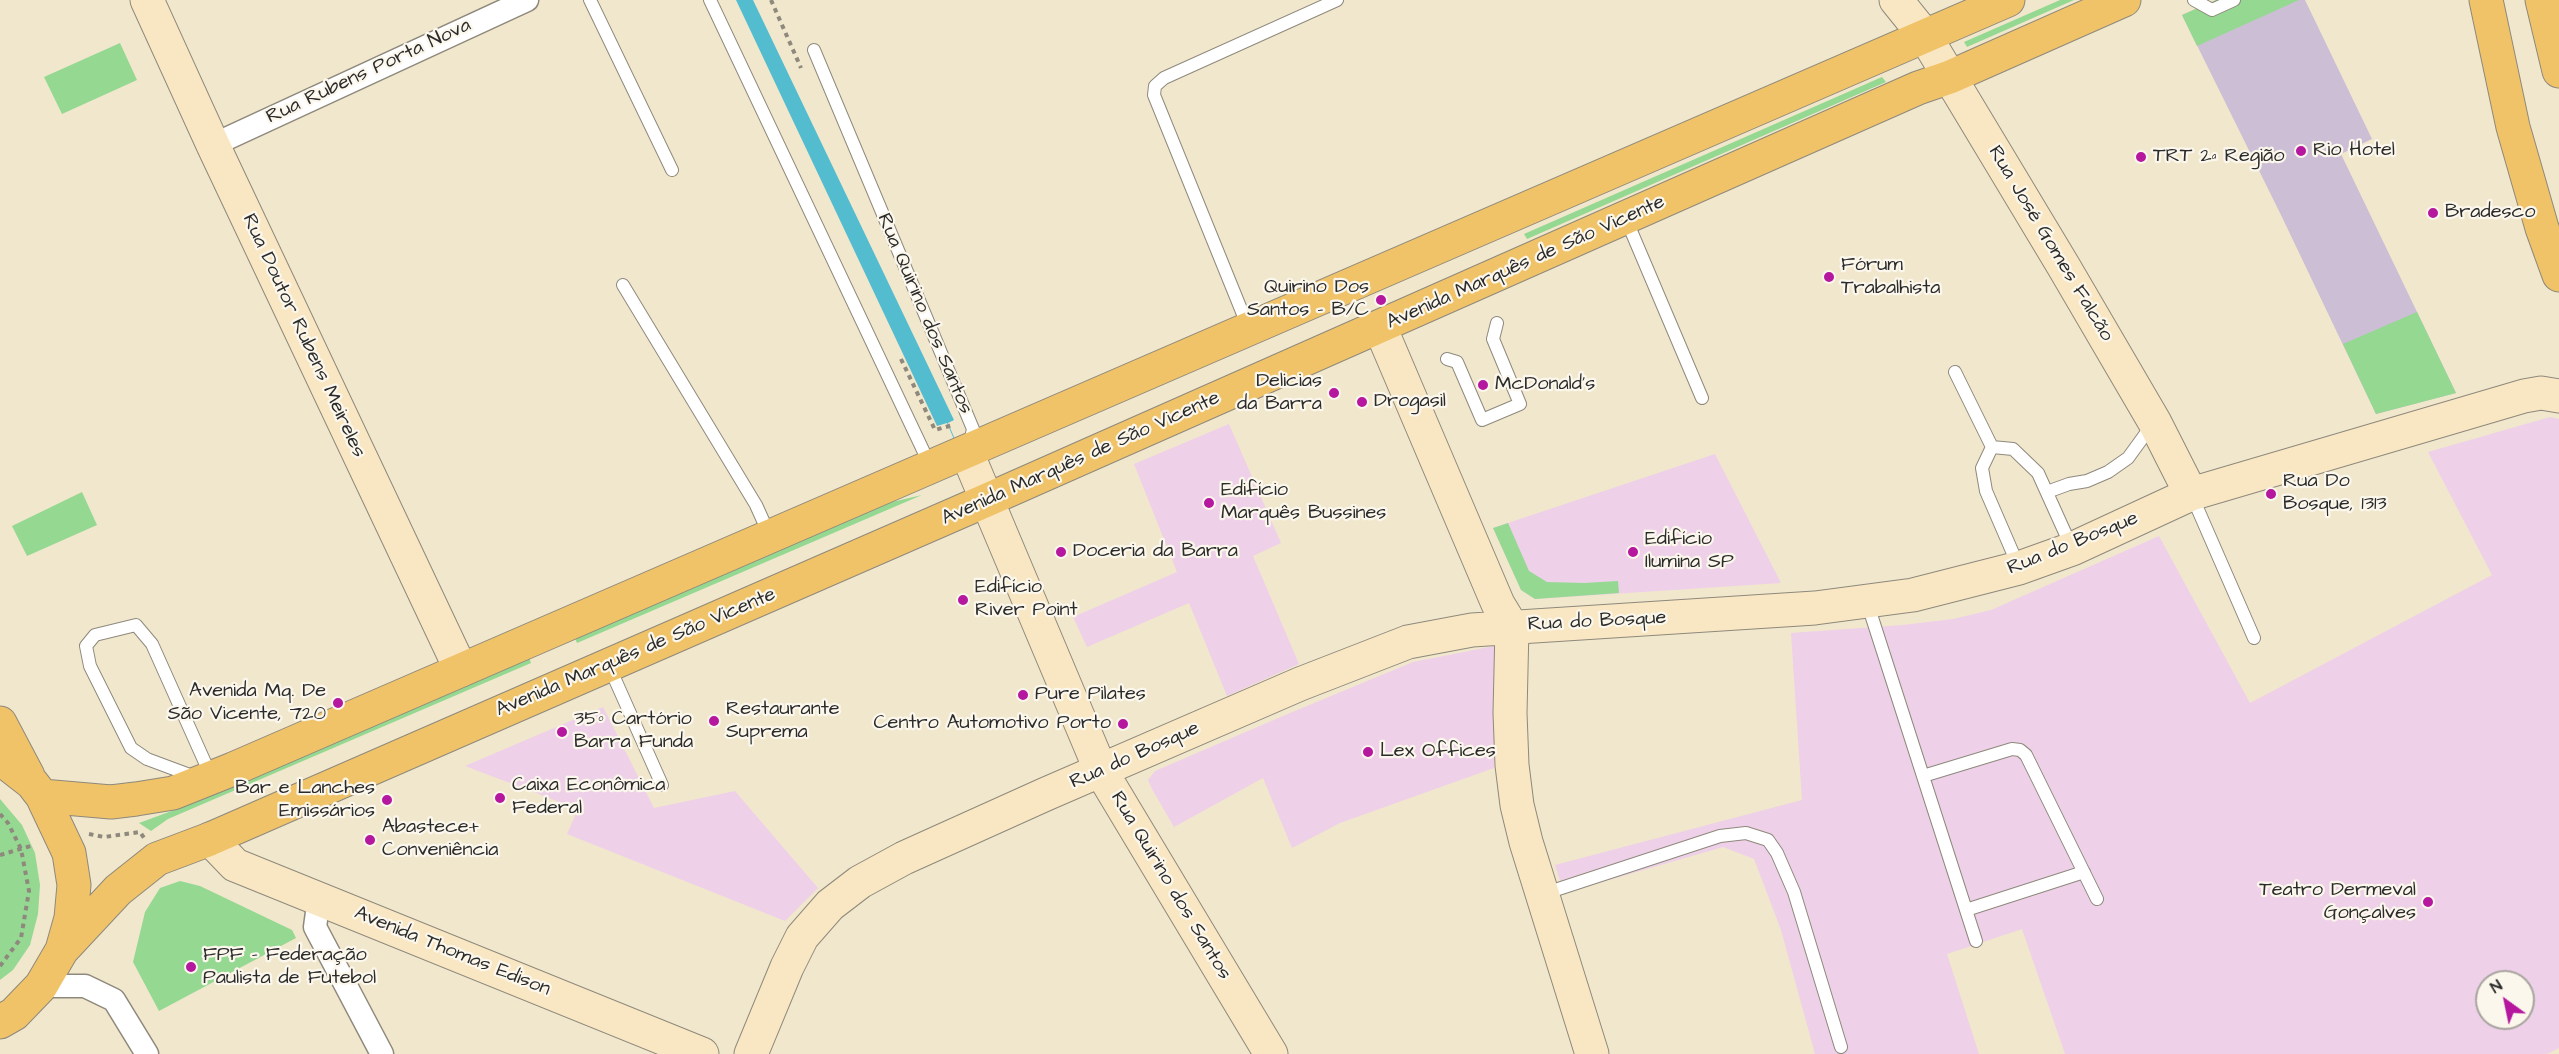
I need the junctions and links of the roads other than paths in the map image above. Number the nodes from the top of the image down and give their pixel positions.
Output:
1 (147, 0) edge
2 (527, 0) edge
3 (591, 0) edge
4 (710, 0) edge
5 (1337, 0) edge
6 (1896, 0) edge
7 (2008, 0) edge
8 (2124, 0) edge
9 (2194, 0) edge
10 (2234, 0) edge
11 (2486, 0) edge
12 (2544, 5) edge
13 (1925, 36) junction
14 (814, 50) dead end
15 (2559, 71) edge
16 (1950, 77) junction
17 (213, 145) junction
18 (672, 170) dead end
19 (1626, 219) junction
20 (2559, 275) edge
21 (623, 285) dead end
22 (1497, 323) dead end
23 (1380, 327) junction
24 (1249, 330) junction
25 (1448, 358) dead end
26 (1955, 372) dead end
27 (2559, 396) edge
28 (1702, 398) dead end
29 (2154, 421) junction
30 (963, 438) junction
31 (1992, 447) junction
32 (931, 468) junction
33 (2047, 492) junction
34 (2191, 494) junction
35 (987, 500) junction
36 (771, 537) junction
37 (2072, 549) junction
38 (2019, 568) junction
39 (1867, 601) junction
40 (1512, 627) junction
41 (2254, 638) dead end
42 (609, 664) junction
43 (462, 670) junction
44 (0, 723) edge
45 (0, 758) edge
46 (1101, 771) junction
47 (1923, 777) junction
48 (208, 779) junction
49 (662, 785) dead end
50 (37, 790) junction
51 (210, 839) junction
52 (2084, 872) junction
53 (1542, 895) junction
54 (319, 898) junction
55 (2097, 899) dead end
56 (1966, 910) junction
57 (1976, 941) dead end
58 (62, 950) junction
59 (41, 986) junction
60 (0, 1022) edge
61 (1841, 1047) dead end
62 (147, 1054) edge
63 (382, 1054) edge
64 (702, 1054) edge
65 (751, 1054) edge
66 (1271, 1054) edge
67 (1592, 1054) edge

1 - 17 street, Rua Doutor Rubens Meireles
2 - 17 street, Rua Rubens Porta Nova
3 - 18 lane
4 - 32 lane
5 - 24 lane
6 - 13 street, Rua José Gomes Falcão
7 - 13 main road
8 - 16 main road, Avenida Marquês de São Vicente
9 - 10 lane
11 - 20 main road
12 - 15 main road
13 - 16 street, Rua José Gomes Falcão
13 - 24 main road
14 - 30 lane, Rua Quirino dos Santos
16 - 19 main road, Avenida Marquês de São Vicente
16 - 29 street, Rua José Gomes Falcão
17 - 43 street, Rua Doutor Rubens Meireles
19 - 23 main road, Avenida Marquês de São Vicente
19 - 28 lane
21 - 36 lane
22 - 25 lane
23 - 35 main road, Avenida Marquês de São Vicente
23 - 40 street
24 - 30 main road
26 - 31 lane
27 - 34 street, Rua do Bosque
29 - 33 lane
29 - 34 street, Rua José Gomes Falcão
30 - 32 main road
30 - 35 street, Rua Quirino dos Santos
31 - 33 lane
31 - 38 lane
32 - 36 main road
33 - 37 lane
34 - 37 street, Rua do Bosque
34 - 41 lane
35 - 42 main road, Avenida Marquês de São Vicente
35 - 46 street, Rua Quirino dos Santos
36 - 43 main road
37 - 38 street, Rua do Bosque
38 - 39 street, Rua do Bosque
39 - 40 street, Rua do Bosque
39 - 47 lane
40 - 46 street, Rua do Bosque
40 - 53 street
42 - 49 lane
42 - 51 main road, Avenida Marquês de São Vicente
43 - 48 main road
44 - 50 main road
45 - 50 main road
46 - 65 street, Rua do Bosque
46 - 66 street, Rua Quirino dos Santos
47 - 52 lane
47 - 56 lane
48 - 48 lane
48 - 50 main road
50 - 58 main road
51 - 54 street, Avenida Thomas Edison
51 - 58 main road, Avenida Marquês de São Vicente
52 - 55 lane
52 - 56 lane
53 - 61 lane
53 - 67 street
54 - 63 street
54 - 64 street, Avenida Thomas Edison
56 - 57 lane
58 - 59 main road
59 - 60 main road
59 - 62 street

